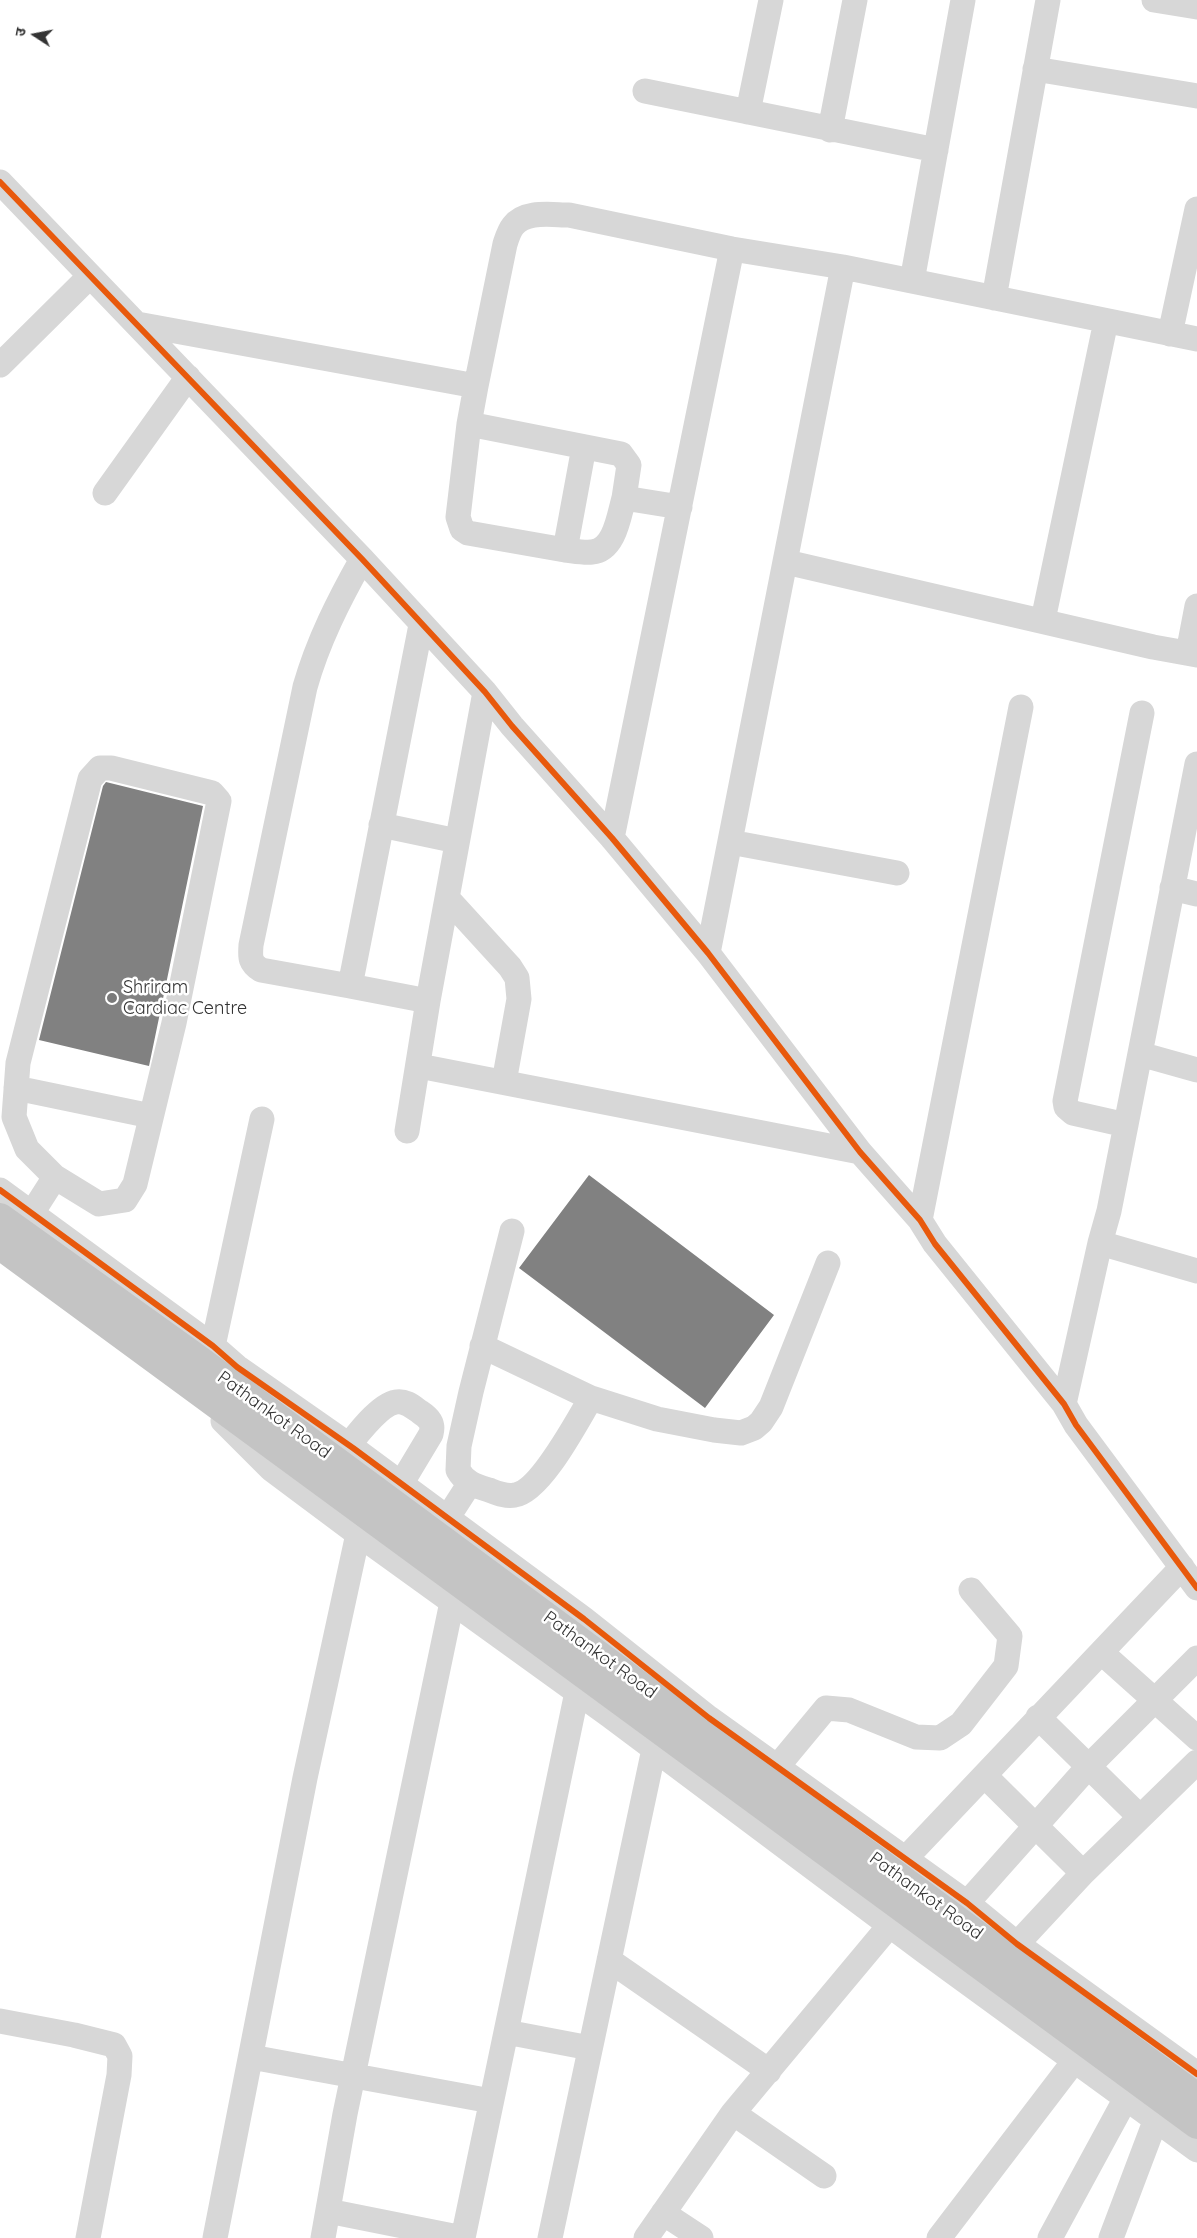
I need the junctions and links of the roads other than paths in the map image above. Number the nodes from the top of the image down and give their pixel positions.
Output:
1 (771, 0) edge
2 (855, 0) edge
3 (964, 0) edge
4 (1048, 0) edge
5 (1154, 0) edge
6 (1197, 7) edge
7 (1035, 69) junction
8 (645, 91) dead end
9 (1197, 96) edge
10 (748, 112) junction
11 (830, 130) junction
12 (936, 150) junction
13 (0, 182) edge
14 (1197, 209) edge
15 (732, 249) junction
16 (843, 267) junction
17 (90, 276) junction
18 (912, 281) junction
19 (994, 298) junction
20 (1106, 321) junction
21 (137, 324) junction
22 (1170, 334) junction
23 (1197, 339) edge
24 (0, 365) edge
25 (188, 378) junction
26 (476, 386) junction
27 (469, 424) junction
28 (584, 447) junction
29 (105, 493) dead end
30 (624, 498) junction
31 (680, 507) junction
32 (565, 550) junction
33 (362, 558) junction
34 (786, 562) junction
35 (1197, 606) edge
36 (1043, 620) junction
37 (421, 625) junction
38 (1193, 654) edge
39 (485, 692) junction
40 (1022, 707) dead end
41 (1142, 713) dead end
42 (1197, 764) edge
43 (381, 825) junction
44 (612, 838) junction
45 (457, 841) junction
46 (730, 842) junction
47 (897, 873) dead end
48 (1172, 888) junction
49 (1197, 894) edge
50 (447, 898) junction
51 (708, 953) junction
52 (350, 986) junction
53 (428, 1001) junction
54 (1140, 1054) junction
55 (419, 1066) junction
56 (1197, 1070) edge
57 (504, 1082) junction
58 (16, 1088) junction
59 (151, 1116) junction
60 (262, 1119) dead end
61 (1126, 1124) junction
62 (407, 1131) dead end
63 (860, 1152) junction
64 (55, 1177) junction
65 (0, 1190) edge
66 (32, 1213) junction
67 (0, 1217) edge
68 (920, 1220) junction
69 (512, 1231) dead end
70 (1100, 1243) junction
71 (0, 1246) edge
72 (828, 1263) dead end
73 (1197, 1271) edge
74 (213, 1346) junction
75 (482, 1346) junction
76 (181, 1378) junction
77 (591, 1398) junction
78 (1064, 1404) junction
79 (342, 1453) junction
80 (470, 1483) junction
81 (400, 1484) junction
82 (442, 1527) junction
83 (358, 1534) junction
84 (1182, 1567) junction
85 (1197, 1588) edge
86 (971, 1590) dead end
87 (452, 1602) junction
88 (1102, 1653) junction
89 (1197, 1658) edge
90 (577, 1692) junction
91 (1155, 1700) junction
92 (1038, 1717) junction
93 (1197, 1738) edge
94 (654, 1749) junction
95 (1197, 1762) edge
96 (778, 1767) junction
97 (1088, 1767) junction
98 (985, 1776) junction
99 (1140, 1818) junction
100 (1035, 1827) junction
101 (904, 1859) junction
102 (1083, 1873) junction
103 (966, 1903) junction
104 (890, 1925) junction
105 (1017, 1944) junction
106 (609, 1960) junction
107 (0, 2021) edge
108 (506, 2032) junction
109 (590, 2048) junction
110 (251, 2057) junction
111 (1075, 2060) junction
112 (769, 2071) junction
113 (1197, 2074) edge
114 (353, 2076) junction
115 (1126, 2098) junction
116 (1197, 2098) edge
117 (491, 2101) junction
118 (733, 2113) junction
119 (1156, 2120) junction
120 (1197, 2125) edge
121 (1197, 2150) edge
122 (824, 2176) dead end
123 (328, 2211) junction
124 (664, 2212) junction
125 (88, 2238) edge
126 (216, 2238) edge
127 (323, 2238) edge
128 (462, 2238) edge
129 (550, 2238) edge
130 (646, 2238) edge
131 (701, 2238) edge
132 (940, 2238) edge
133 (1050, 2238) edge
134 (1111, 2238) edge

1 - 10 street
2 - 11 street
3 - 12 street
4 - 7 street
5 - 6 street
7 - 9 street
7 - 19 street
8 - 10 street
10 - 11 street
11 - 12 street
12 - 18 street
13 - 17 street
14 - 22 street
15 - 16 street
15 - 26 street
15 - 31 street
16 - 18 street
16 - 34 street
17 - 21 street
17 - 24 street
18 - 19 street
19 - 20 street
20 - 22 street
20 - 36 street
21 - 25 street
21 - 26 street
22 - 23 street
25 - 29 street
25 - 33 street
26 - 27 street
27 - 28 street
27 - 32 street
28 - 30 street
28 - 32 street
30 - 31 street
30 - 32 street
31 - 44 street
33 - 37 street
33 - 52 street
34 - 36 street
34 - 46 street
35 - 38 street
36 - 38 street
37 - 39 street
37 - 43 street
39 - 44 street
39 - 45 street
40 - 68 street
41 - 61 street
42 - 48 street
43 - 45 street
43 - 52 street
44 - 51 street
45 - 50 street
46 - 47 street
46 - 51 street
48 - 49 street
48 - 54 street
50 - 53 street
50 - 57 street
51 - 63 street
52 - 53 street
53 - 55 street
54 - 56 street
54 - 61 street
55 - 57 street
55 - 62 street
57 - 63 street
58 - 59 street
58 - 59 street
58 - 64 street
59 - 64 street
60 - 74 street
61 - 70 street
63 - 68 street
64 - 66 street
65 - 66 street
66 - 74 street
67 - 79 highway, Pathankot Road
68 - 78 street
69 - 75 street
70 - 73 street
70 - 78 street
71 - 76 highway
72 - 77 street
74 - 79 street
75 - 77 street
75 - 80 street
76 - 83 street
76 - 120 highway
77 - 80 street
78 - 84 street
79 - 81 street
79 - 81 street
79 - 82 highway, Pathankot Road
80 - 82 street
81 - 82 street
82 - 96 street
82 - 116 highway, Pathankot Road
83 - 87 street
83 - 110 street
84 - 85 street
84 - 88 street
86 - 96 street
87 - 90 street
87 - 114 street
88 - 91 street
88 - 92 street
89 - 91 street
90 - 94 street
90 - 108 street
91 - 93 street
91 - 97 street
92 - 97 street
92 - 98 street
94 - 104 street
94 - 106 street
95 - 99 street
96 - 101 street
97 - 99 street
97 - 100 street
98 - 100 street
98 - 101 street
99 - 102 street
100 - 102 street
100 - 103 street
101 - 103 street
102 - 105 street
103 - 105 street
104 - 111 street
104 - 112 street
105 - 113 street
106 - 109 street
106 - 112 street
107 - 125 street
108 - 109 street
108 - 117 street
109 - 129 street
110 - 114 street
110 - 126 street
111 - 115 street
111 - 132 street
112 - 118 street
114 - 117 street
114 - 123 street
115 - 119 street
115 - 133 street
117 - 128 street
118 - 122 street
118 - 124 street
119 - 121 street
119 - 134 street
123 - 127 street
123 - 128 street
124 - 130 street
124 - 131 street

